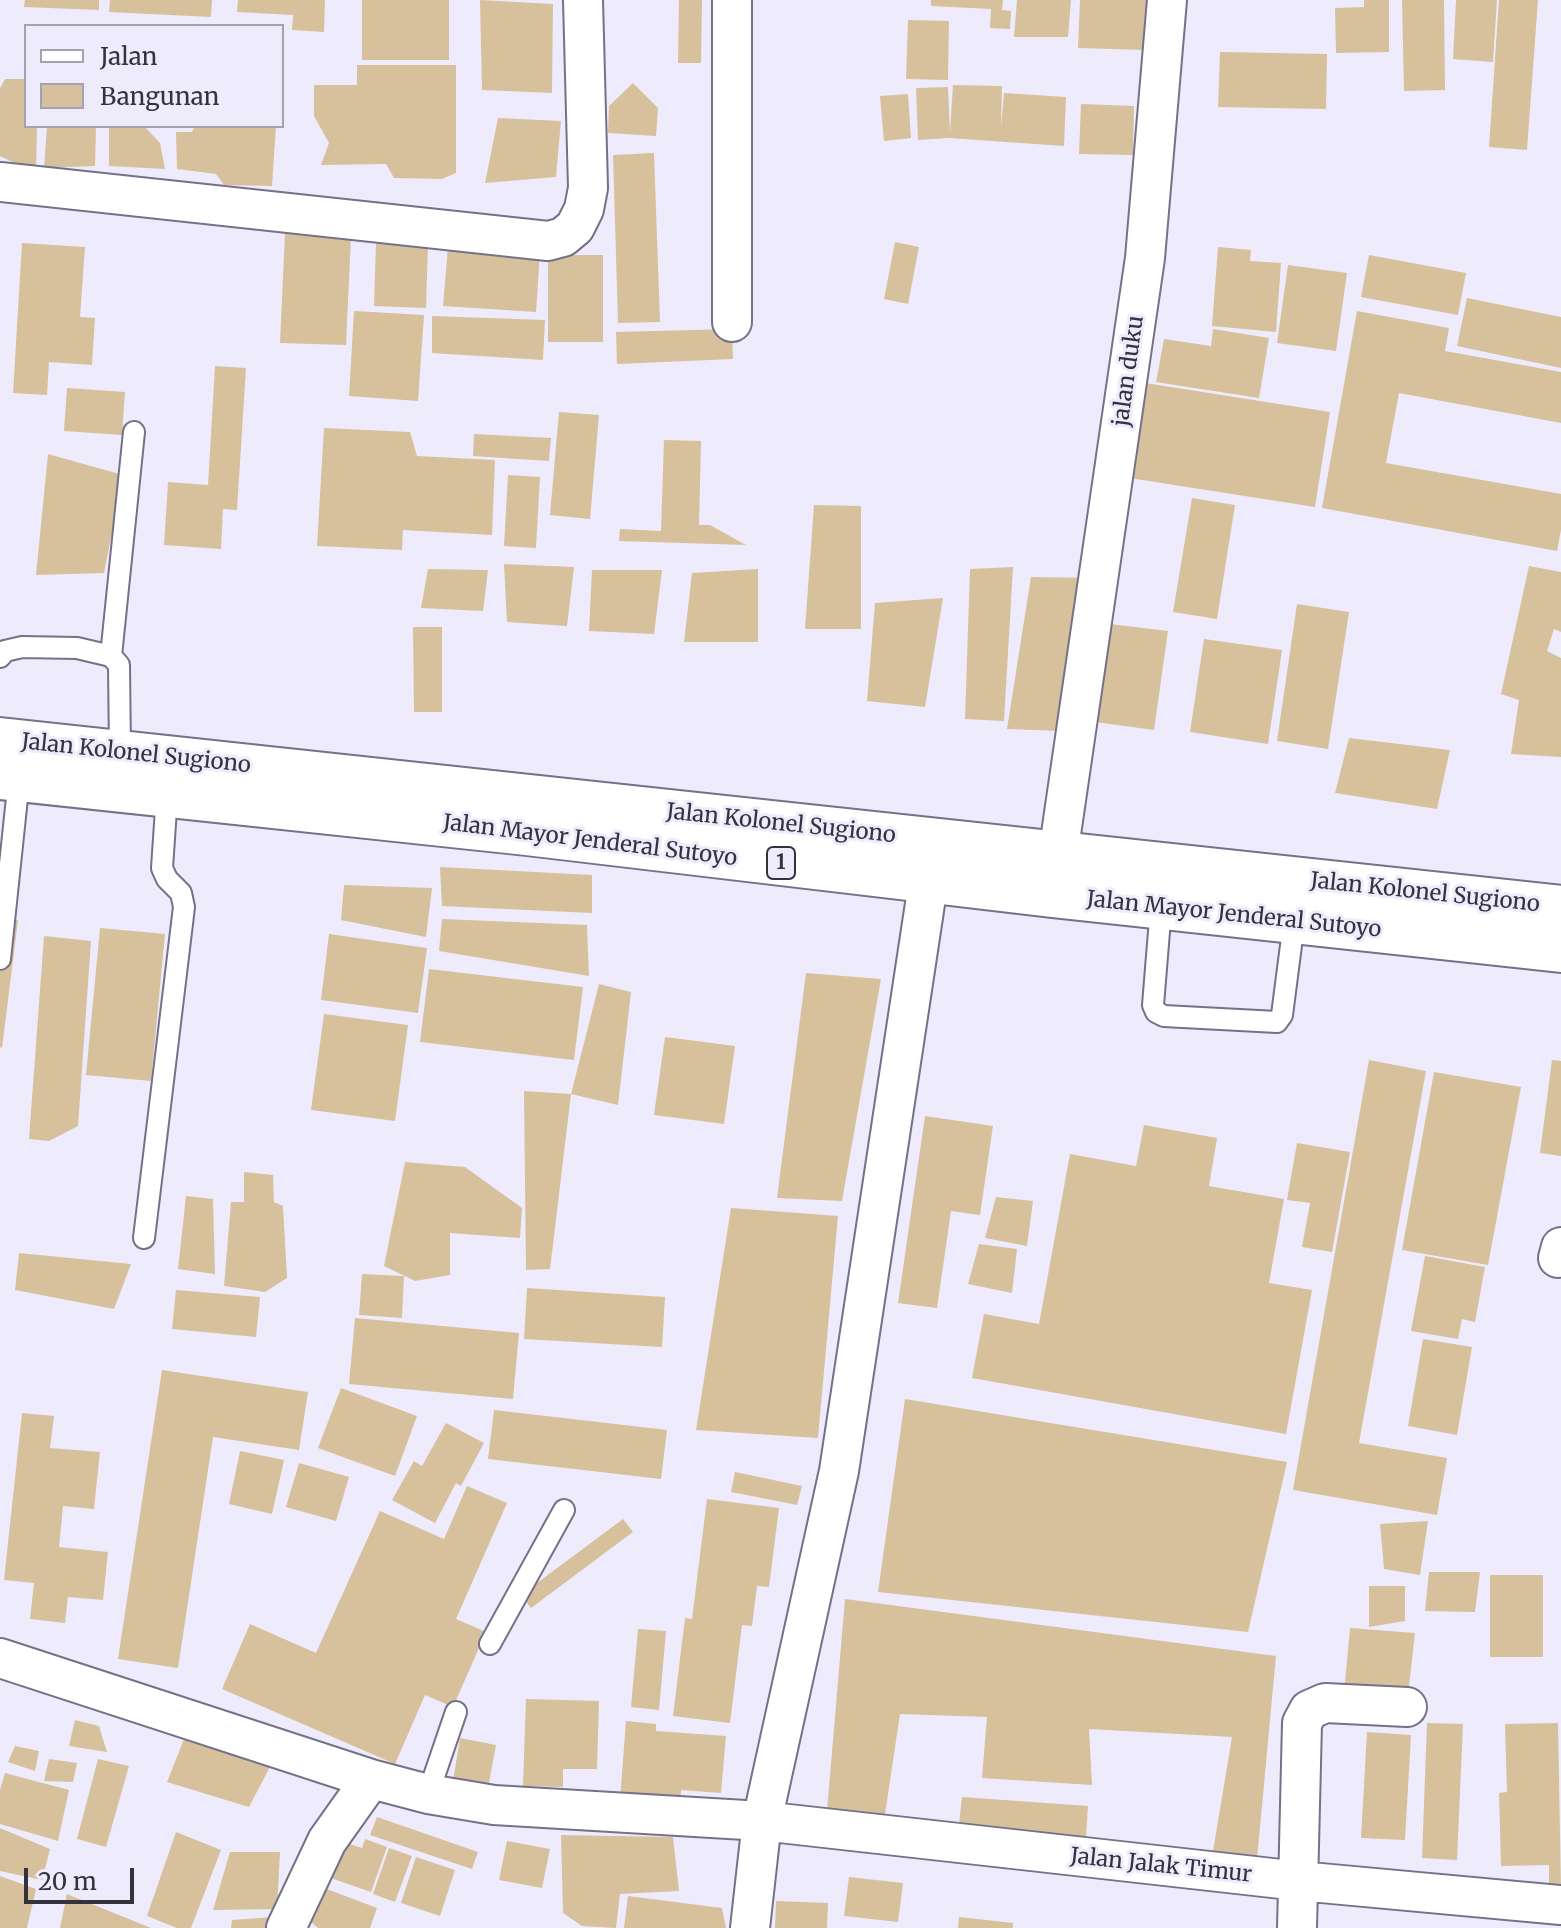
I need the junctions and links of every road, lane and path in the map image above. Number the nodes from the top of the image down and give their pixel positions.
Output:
1 (583, 0) edge
2 (732, 0) edge
3 (1167, 0) edge
4 (0, 182) edge
5 (732, 322) dead end
6 (134, 432) dead end
7 (111, 656) junction
8 (0, 657) edge
9 (0, 740) edge
10 (120, 752) junction
11 (9, 778) edge
12 (167, 794) junction
13 (932, 861) junction
14 (1055, 874) junction
15 (1161, 907) junction
16 (1561, 908) edge
17 (1294, 922) junction
18 (1561, 950) edge
19 (0, 959) edge
20 (144, 1238) dead end
21 (564, 1510) dead end
22 (490, 1644) dead end
23 (0, 1658) edge
24 (1407, 1707) dead end
25 (456, 1712) dead end
26 (371, 1779) junction
27 (428, 1794) junction
28 (762, 1821) junction
29 (1299, 1881) junction
30 (1561, 1905) edge
31 (286, 1928) edge
32 (750, 1928) edge
33 (1297, 1928) edge

1 - 4 street
2 - 5 street
3 - 14 street, jalan duku
6 - 7 lane
7 - 8 lane
7 - 10 lane
9 - 10 highway, Jalan Kolonel Sugiono / 1
10 - 13 highway, Jalan Kolonel Sugiono / 1
11 - 12 highway, Jalan Mayor Jenderal Sutoyo / 1
11 - 19 lane
12 - 13 highway, Jalan Mayor Jenderal Sutoyo / 1
12 - 20 lane
13 - 14 highway, Jalan Mayor Jenderal Sutoyo / 1
13 - 28 street
14 - 15 highway, Jalan Mayor Jenderal Sutoyo / 1
14 - 16 highway, Jalan Kolonel Sugiono / 1
15 - 17 highway, Jalan Mayor Jenderal Sutoyo / 1
15 - 17 lane
17 - 18 highway, Jalan Mayor Jenderal Sutoyo / 1
21 - 22 lane
23 - 26 street, Jalan Jalak Timur
24 - 29 street
25 - 27 lane
26 - 27 street, Jalan Jalak Timur
26 - 31 street
27 - 28 street, Jalan Jalak Timur
28 - 29 street, Jalan Jalak Timur
28 - 32 street
29 - 30 street, Jalan Jalak Timur
29 - 33 street

